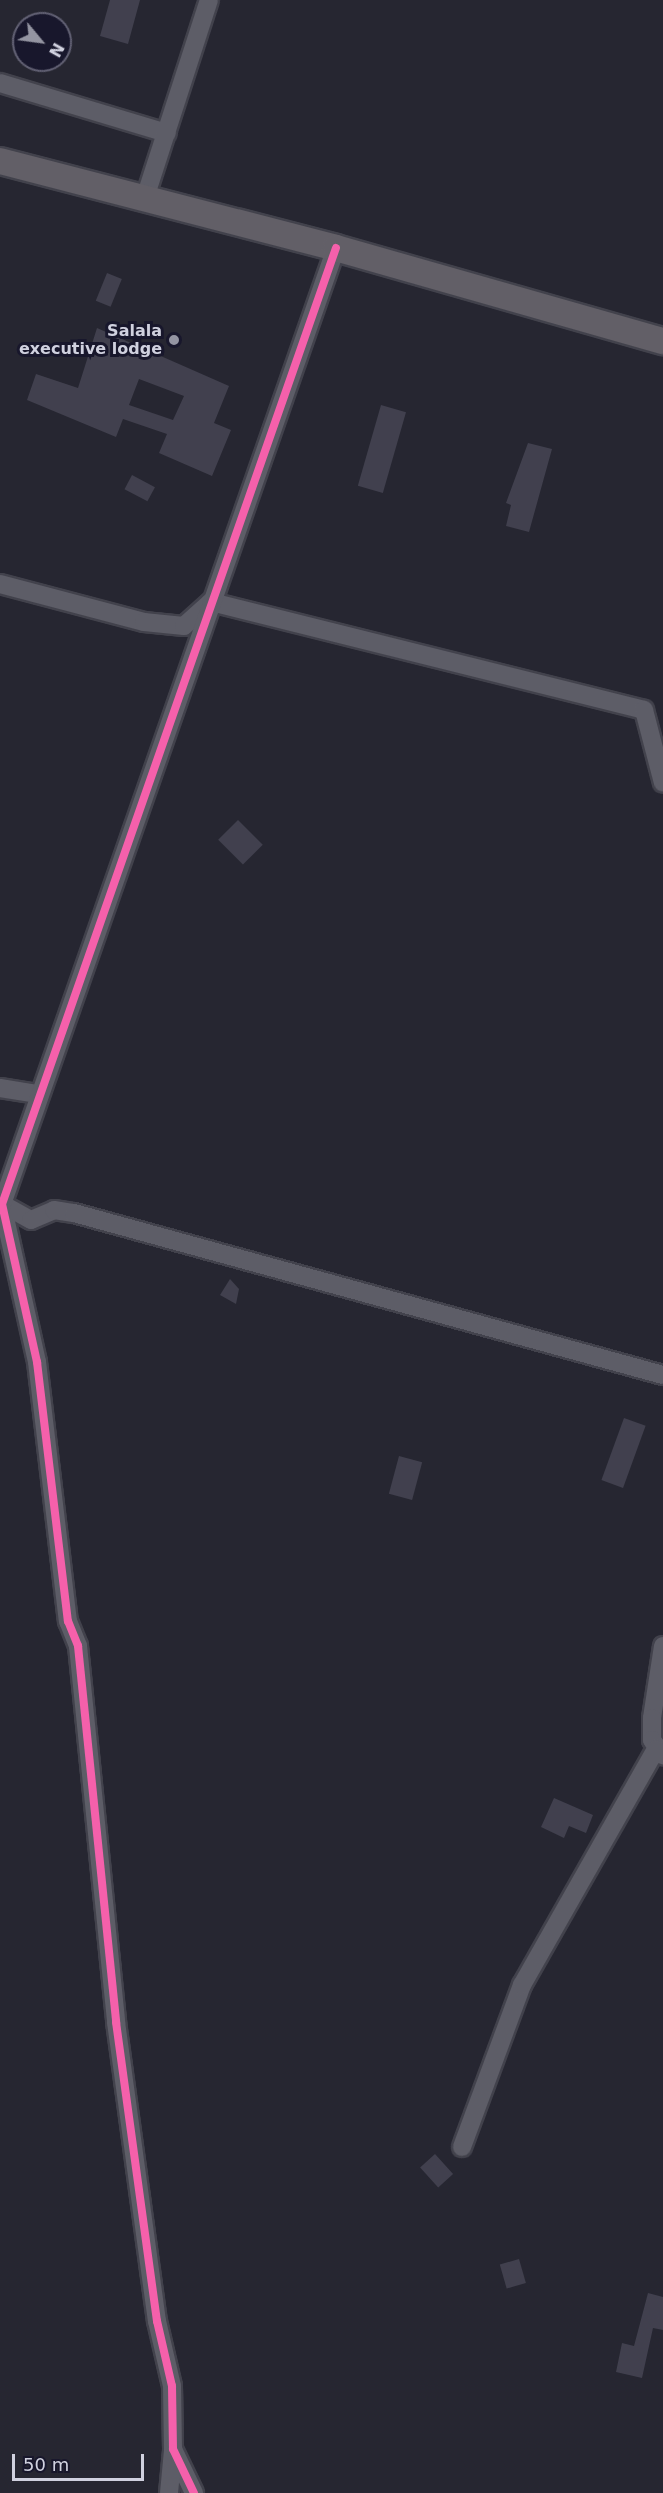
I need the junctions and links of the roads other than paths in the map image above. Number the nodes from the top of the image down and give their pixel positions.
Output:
1 (209, 0) edge
2 (0, 83) edge
3 (167, 133) junction
4 (0, 161) edge
5 (144, 201) junction
6 (336, 248) junction
7 (663, 341) edge
8 (0, 584) edge
9 (211, 602) junction
10 (663, 783) edge
11 (0, 1088) edge
12 (37, 1094) junction
13 (1, 1207) edge
14 (663, 1375) edge
15 (663, 1646) edge
16 (660, 1752) edge
17 (462, 2147) dead end
18 (173, 2449) junction
19 (169, 2493) edge
20 (194, 2493) edge

1 - 3 street
2 - 3 street
3 - 5 street
4 - 5 main road
5 - 6 main road
6 - 7 main road
6 - 9 street
8 - 9 street
9 - 10 street
9 - 12 street
11 - 12 street
12 - 13 street
13 - 14 street
13 - 18 street
15 - 16 street
16 - 17 street
18 - 19 street
18 - 20 street

